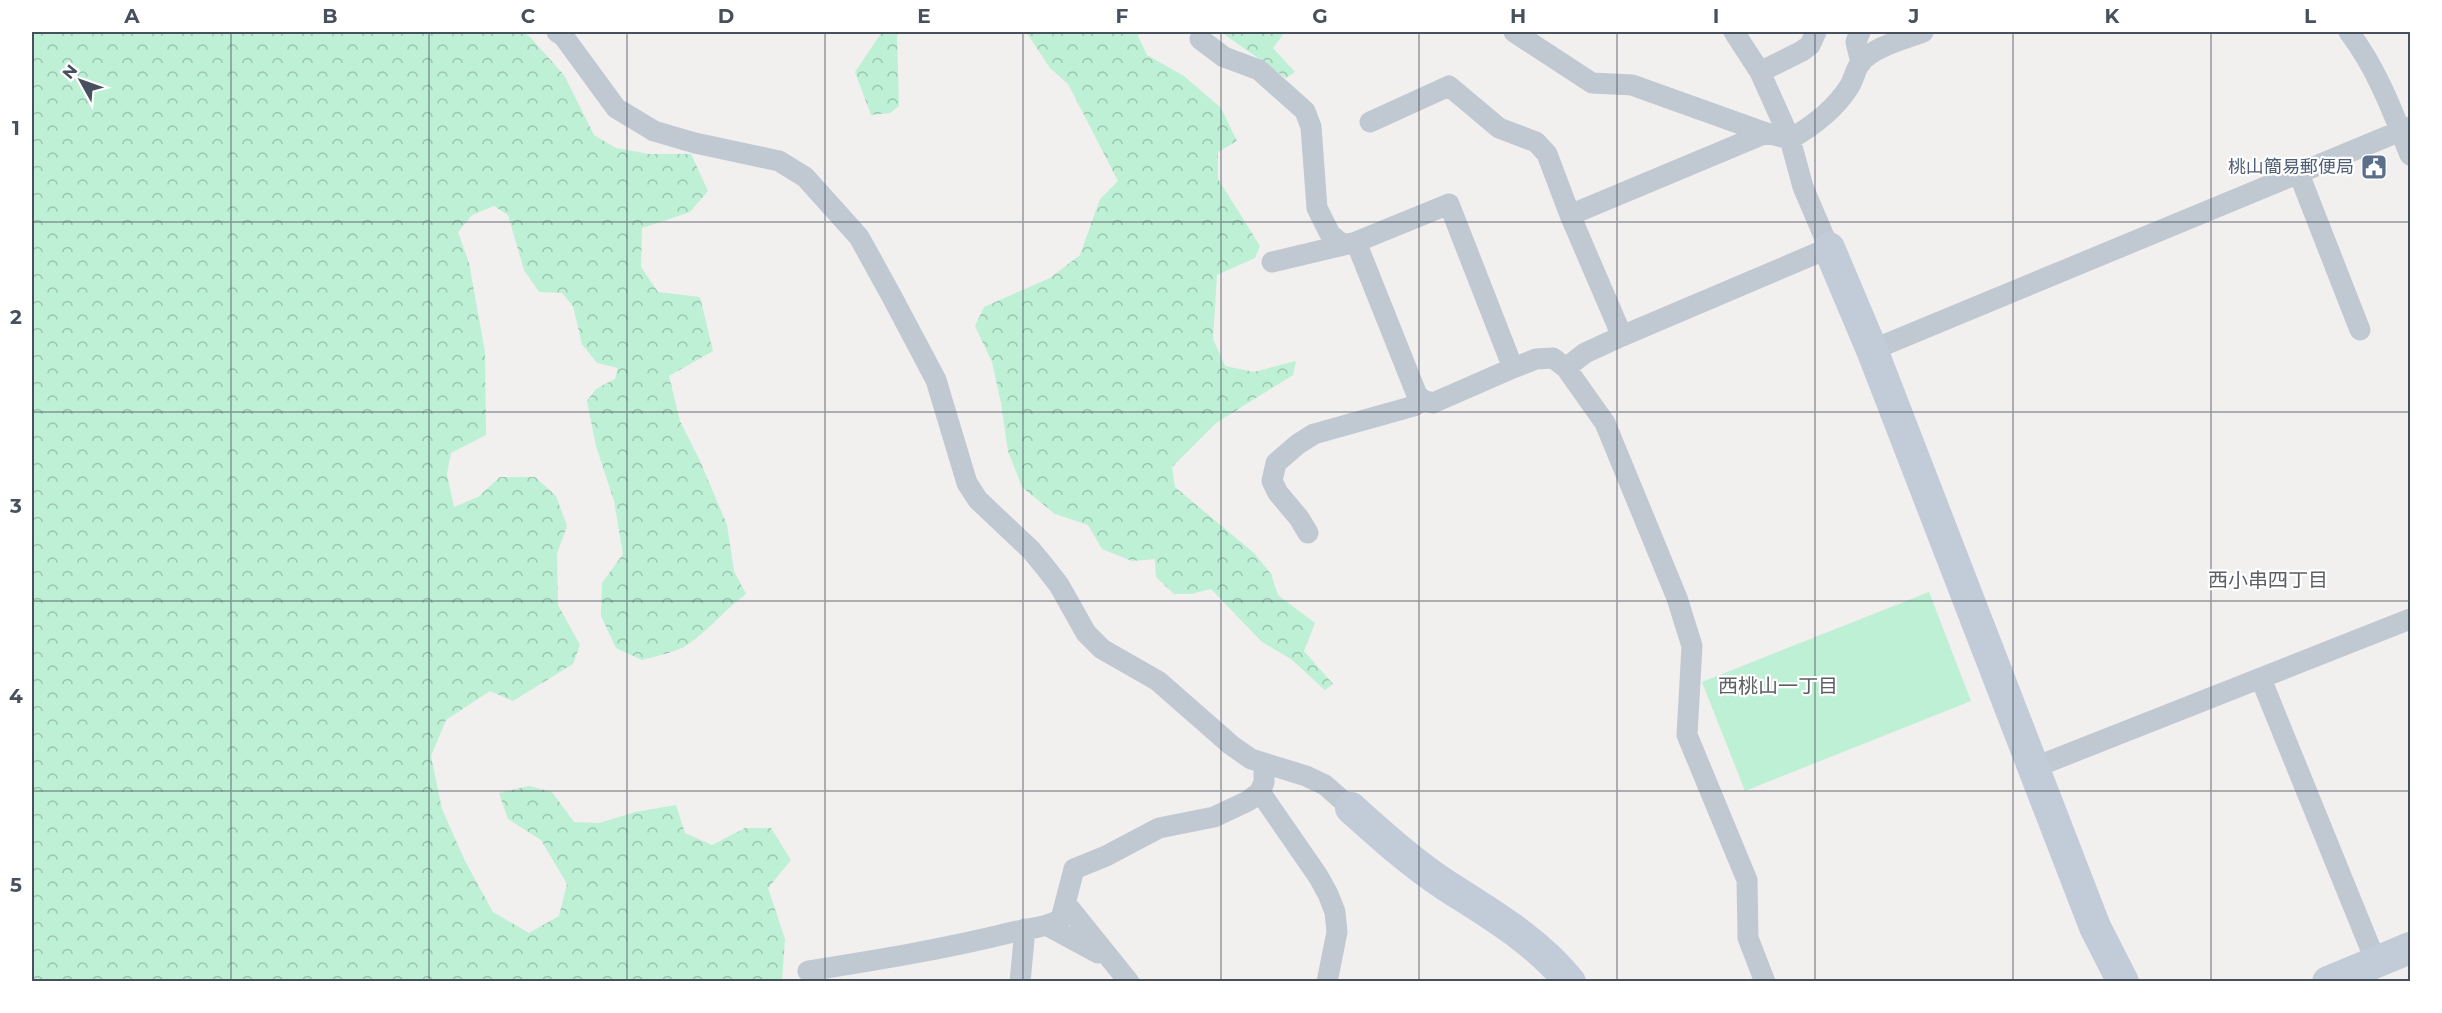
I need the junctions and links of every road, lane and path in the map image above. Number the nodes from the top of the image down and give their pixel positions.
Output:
1 (557, 32) edge
2 (1514, 32) edge
3 (1734, 32) edge
4 (1816, 32) edge
5 (1860, 32) edge
6 (1923, 32) edge
7 (2349, 32) edge
8 (1200, 39) dead end
9 (1861, 63) junction
10 (1761, 72) junction
11 (1370, 122) dead end
12 (2406, 129) edge
13 (1766, 133) junction
14 (1790, 139) junction
15 (2410, 155) edge
16 (2299, 174) junction
17 (1570, 215) junction
18 (1349, 244) junction
19 (1829, 248) junction
20 (1272, 262) dead end
21 (2360, 330) dead end
22 (1622, 336) junction
23 (1872, 350) junction
24 (1514, 368) junction
25 (1566, 368) junction
26 (1423, 400) junction
27 (1308, 533) dead end
28 (2410, 619) edge
29 (2260, 680) junction
30 (1264, 763) junction
31 (2033, 768) junction
32 (1260, 792) junction
33 (1351, 808) joint
34 (1067, 905) junction
35 (1048, 926) junction
36 (1025, 929) junction
37 (2410, 948) edge
38 (2376, 962) junction
39 (1114, 963) junction
40 (808, 971) dead end
41 (1020, 981) edge
42 (1129, 981) edge
43 (1327, 981) edge
44 (1570, 981) edge
45 (1766, 981) edge
46 (2122, 981) edge
47 (2328, 981) edge

1 - 30 street
2 - 13 street
3 - 10 street
4 - 10 street
5 - 9 street
6 - 9 street
7 - 12 street
8 - 18 street
9 - 14 street
10 - 14 street
11 - 17 street
12 - 15 street
12 - 16 street
13 - 14 street
13 - 17 street
14 - 19 street
16 - 21 street
16 - 23 street
17 - 22 street
18 - 20 street
18 - 24 street
18 - 26 street
19 - 22 street
19 - 23 street
22 - 25 street
23 - 31 street
24 - 25 street
24 - 26 street
25 - 45 street
26 - 27 street
28 - 29 street
29 - 31 street
29 - 38 street
30 - 32 street
30 - 33 street
31 - 46 street
32 - 34 street
32 - 43 street
33 - 44 street
34 - 35 street
34 - 39 street
35 - 36 street
35 - 39 street
36 - 40 street
36 - 41 street
37 - 38 street
38 - 47 street
39 - 42 street

